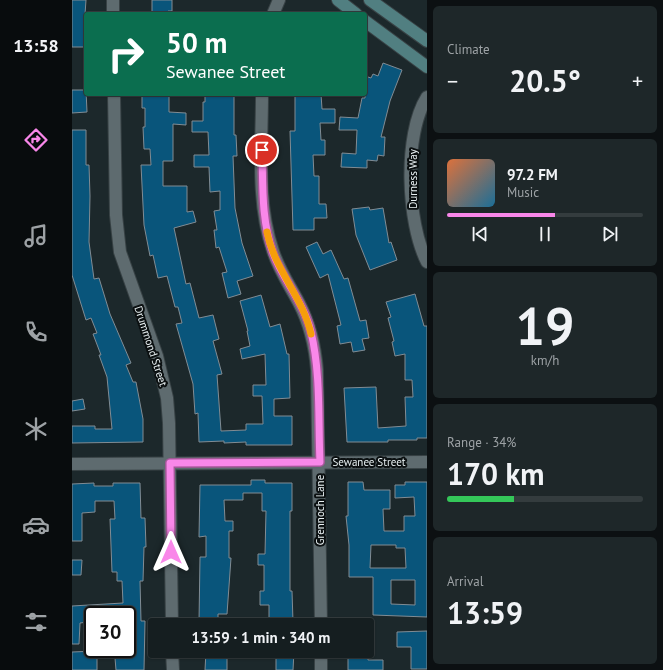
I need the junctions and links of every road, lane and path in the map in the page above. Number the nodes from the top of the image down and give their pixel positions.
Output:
1 (113, 0) edge
2 (280, 0) edge
3 (338, 0) edge
4 (370, 0) edge
5 (113, 12) edge
6 (274, 12) edge
7 (353, 12) edge
8 (367, 22) edge
9 (427, 41) edge
10 (427, 67) edge
11 (114, 96) edge
12 (262, 96) edge
13 (427, 97) edge
14 (427, 262) edge
15 (320, 462) junction
16 (427, 462) edge
17 (170, 463) junction
18 (72, 464) edge
19 (172, 618) edge
20 (320, 618) edge
21 (172, 658) edge
22 (321, 658) edge
23 (172, 670) edge
24 (321, 670) edge

1 - 5 street
2 - 6 street
3 - 7 main road
4 - 9 main road
8 - 10 main road
11 - 17 street, Drummond Street
12 - 15 street, Grennoch Lane
13 - 14 street, Durness Way
15 - 16 street, Sewanee Street
15 - 17 street, Sewanee Street
15 - 20 street, Grennoch Lane
17 - 18 street, Sewanee Street
17 - 19 street, Drummond Street
21 - 23 street
22 - 24 street

